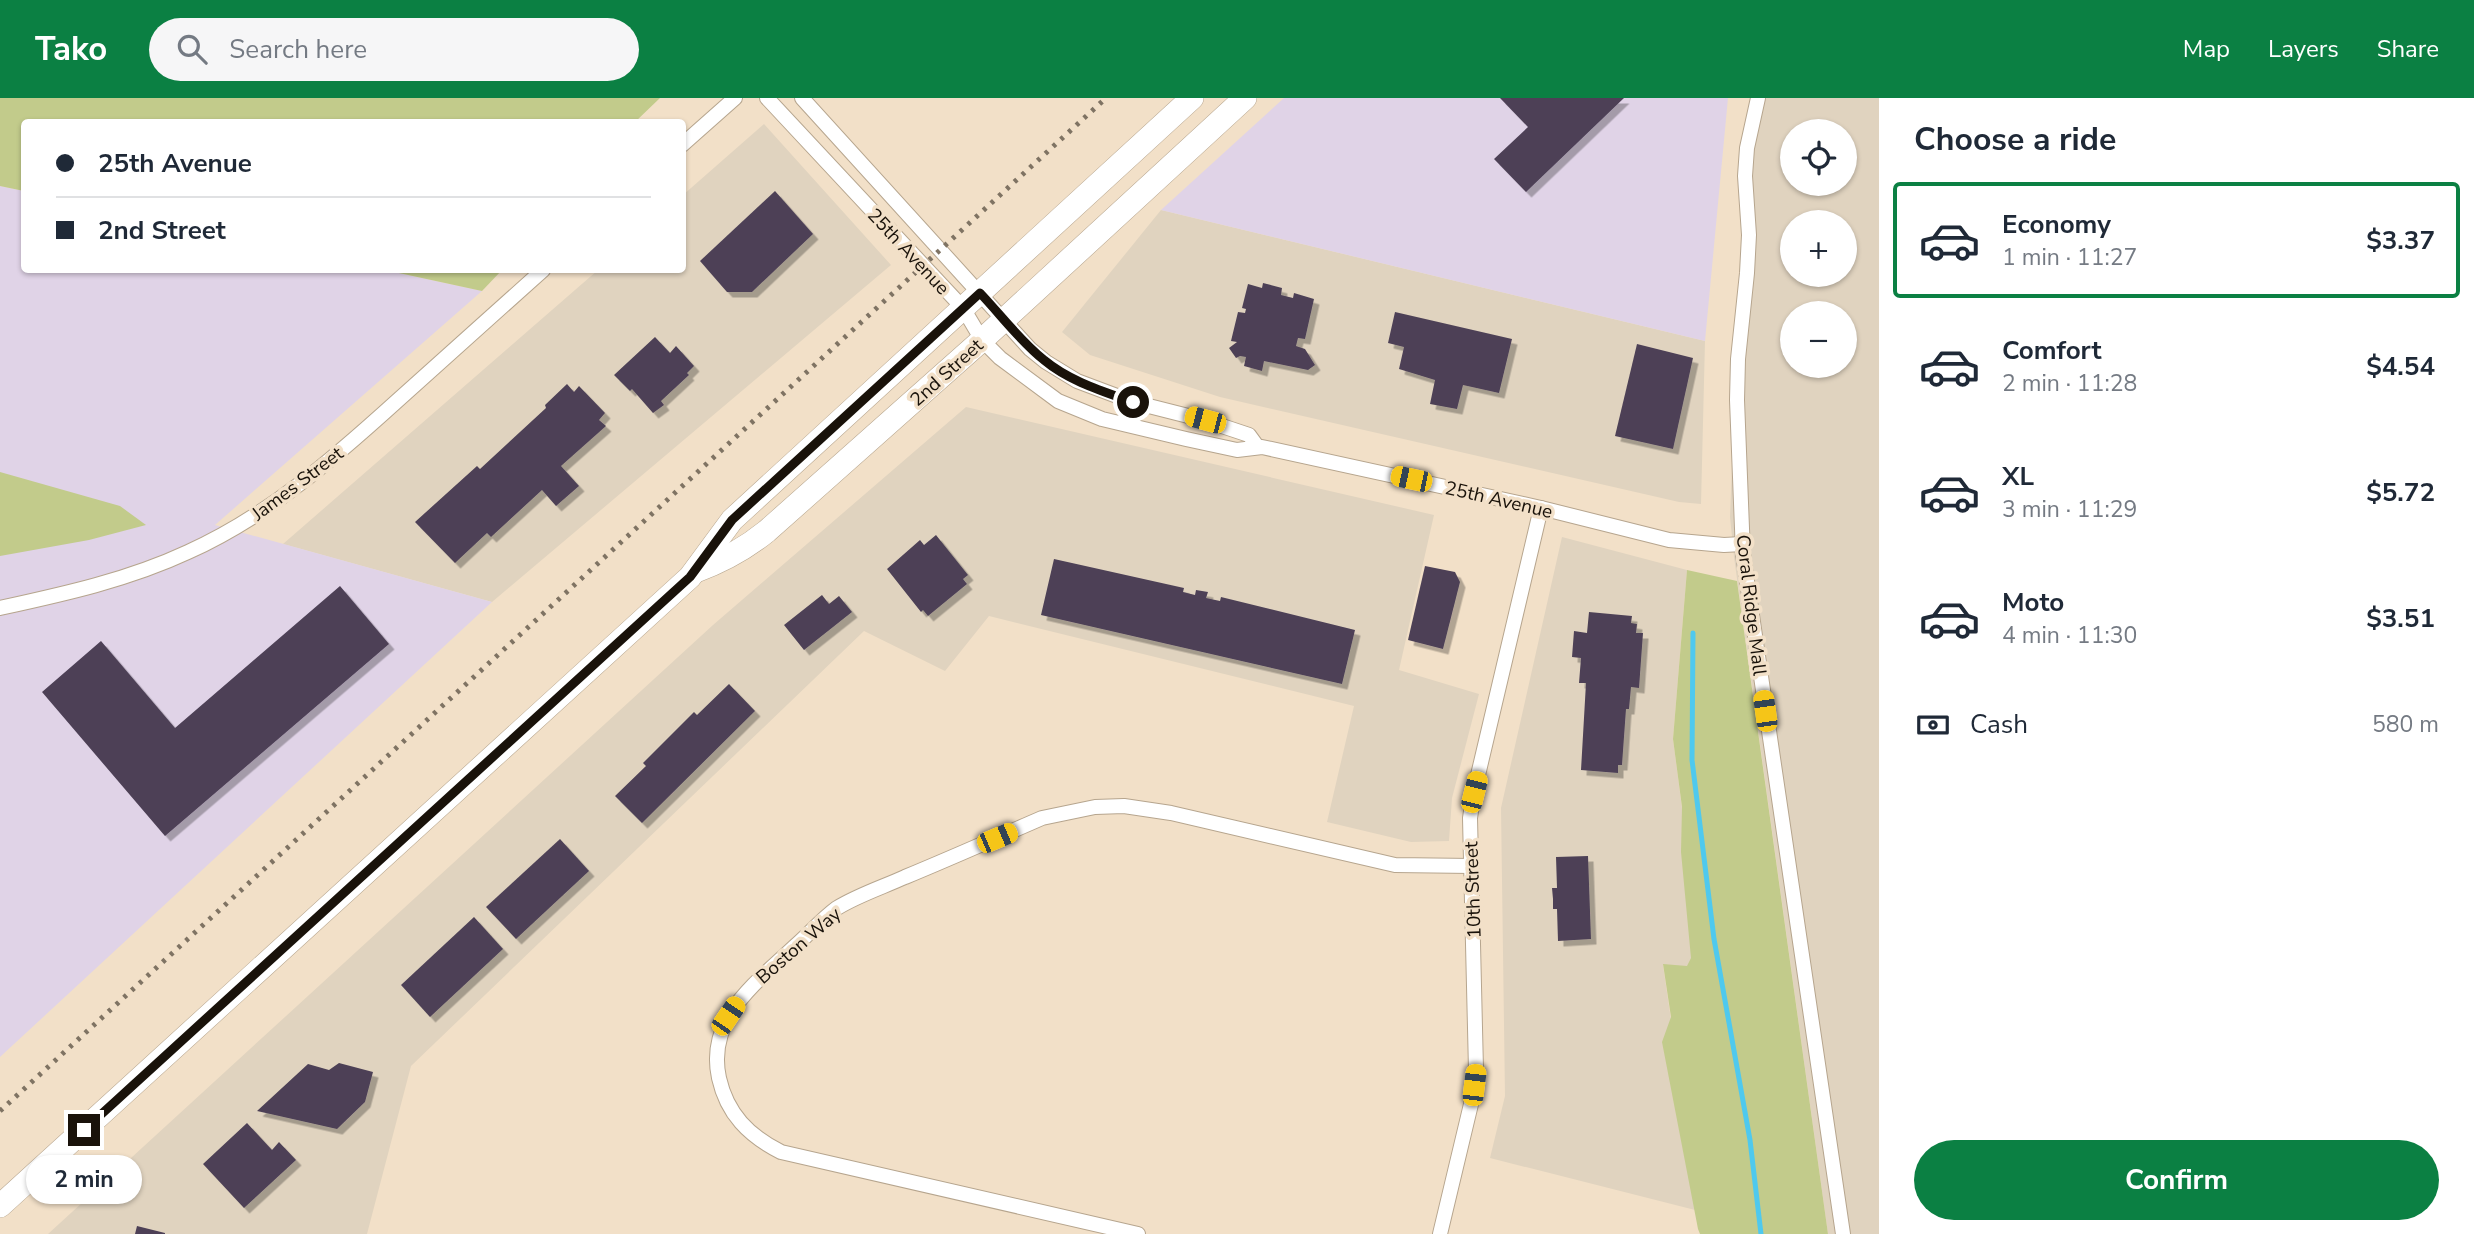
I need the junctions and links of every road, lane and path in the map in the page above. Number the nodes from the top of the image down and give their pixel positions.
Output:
1 (736, 98) edge
2 (767, 98) edge
3 (802, 98) edge
4 (1192, 98) edge
5 (1245, 98) edge
6 (1758, 98) edge
7 (686, 142) edge
8 (540, 273) edge
9 (980, 293) junction
10 (963, 309) junction
11 (1004, 319) junction
12 (982, 340) junction
13 (1257, 446) junction
14 (1541, 508) junction
15 (1742, 544) junction
16 (696, 571) junction
17 (0, 608) edge
18 (1472, 866) junction
19 (0, 1206) edge
20 (1139, 1234) edge
21 (1440, 1234) edge
22 (1843, 1234) edge

1 - 7 street
2 - 10 street, 25th Avenue
3 - 9 street, 25th Avenue
4 - 9 main road, 2nd Street
5 - 11 main road, 2nd Street
6 - 15 street, Coral Ridge Mall
8 - 17 street, James Street
9 - 10 main road, 2nd Street
9 - 11 street, 25th Avenue
10 - 12 street, 25th Avenue
10 - 16 main road, 2nd Street
11 - 12 main road, 2nd Street
11 - 13 street, 25th Avenue
12 - 13 street, 25th Avenue
12 - 16 main road, 2nd Street
13 - 14 street, 25th Avenue
14 - 15 street, 25th Avenue
14 - 18 street, 10th Street
15 - 22 street, Coral Ridge Mall
16 - 19 main road, 2nd Street
18 - 20 street, Boston Way
18 - 21 street, 10th Street

